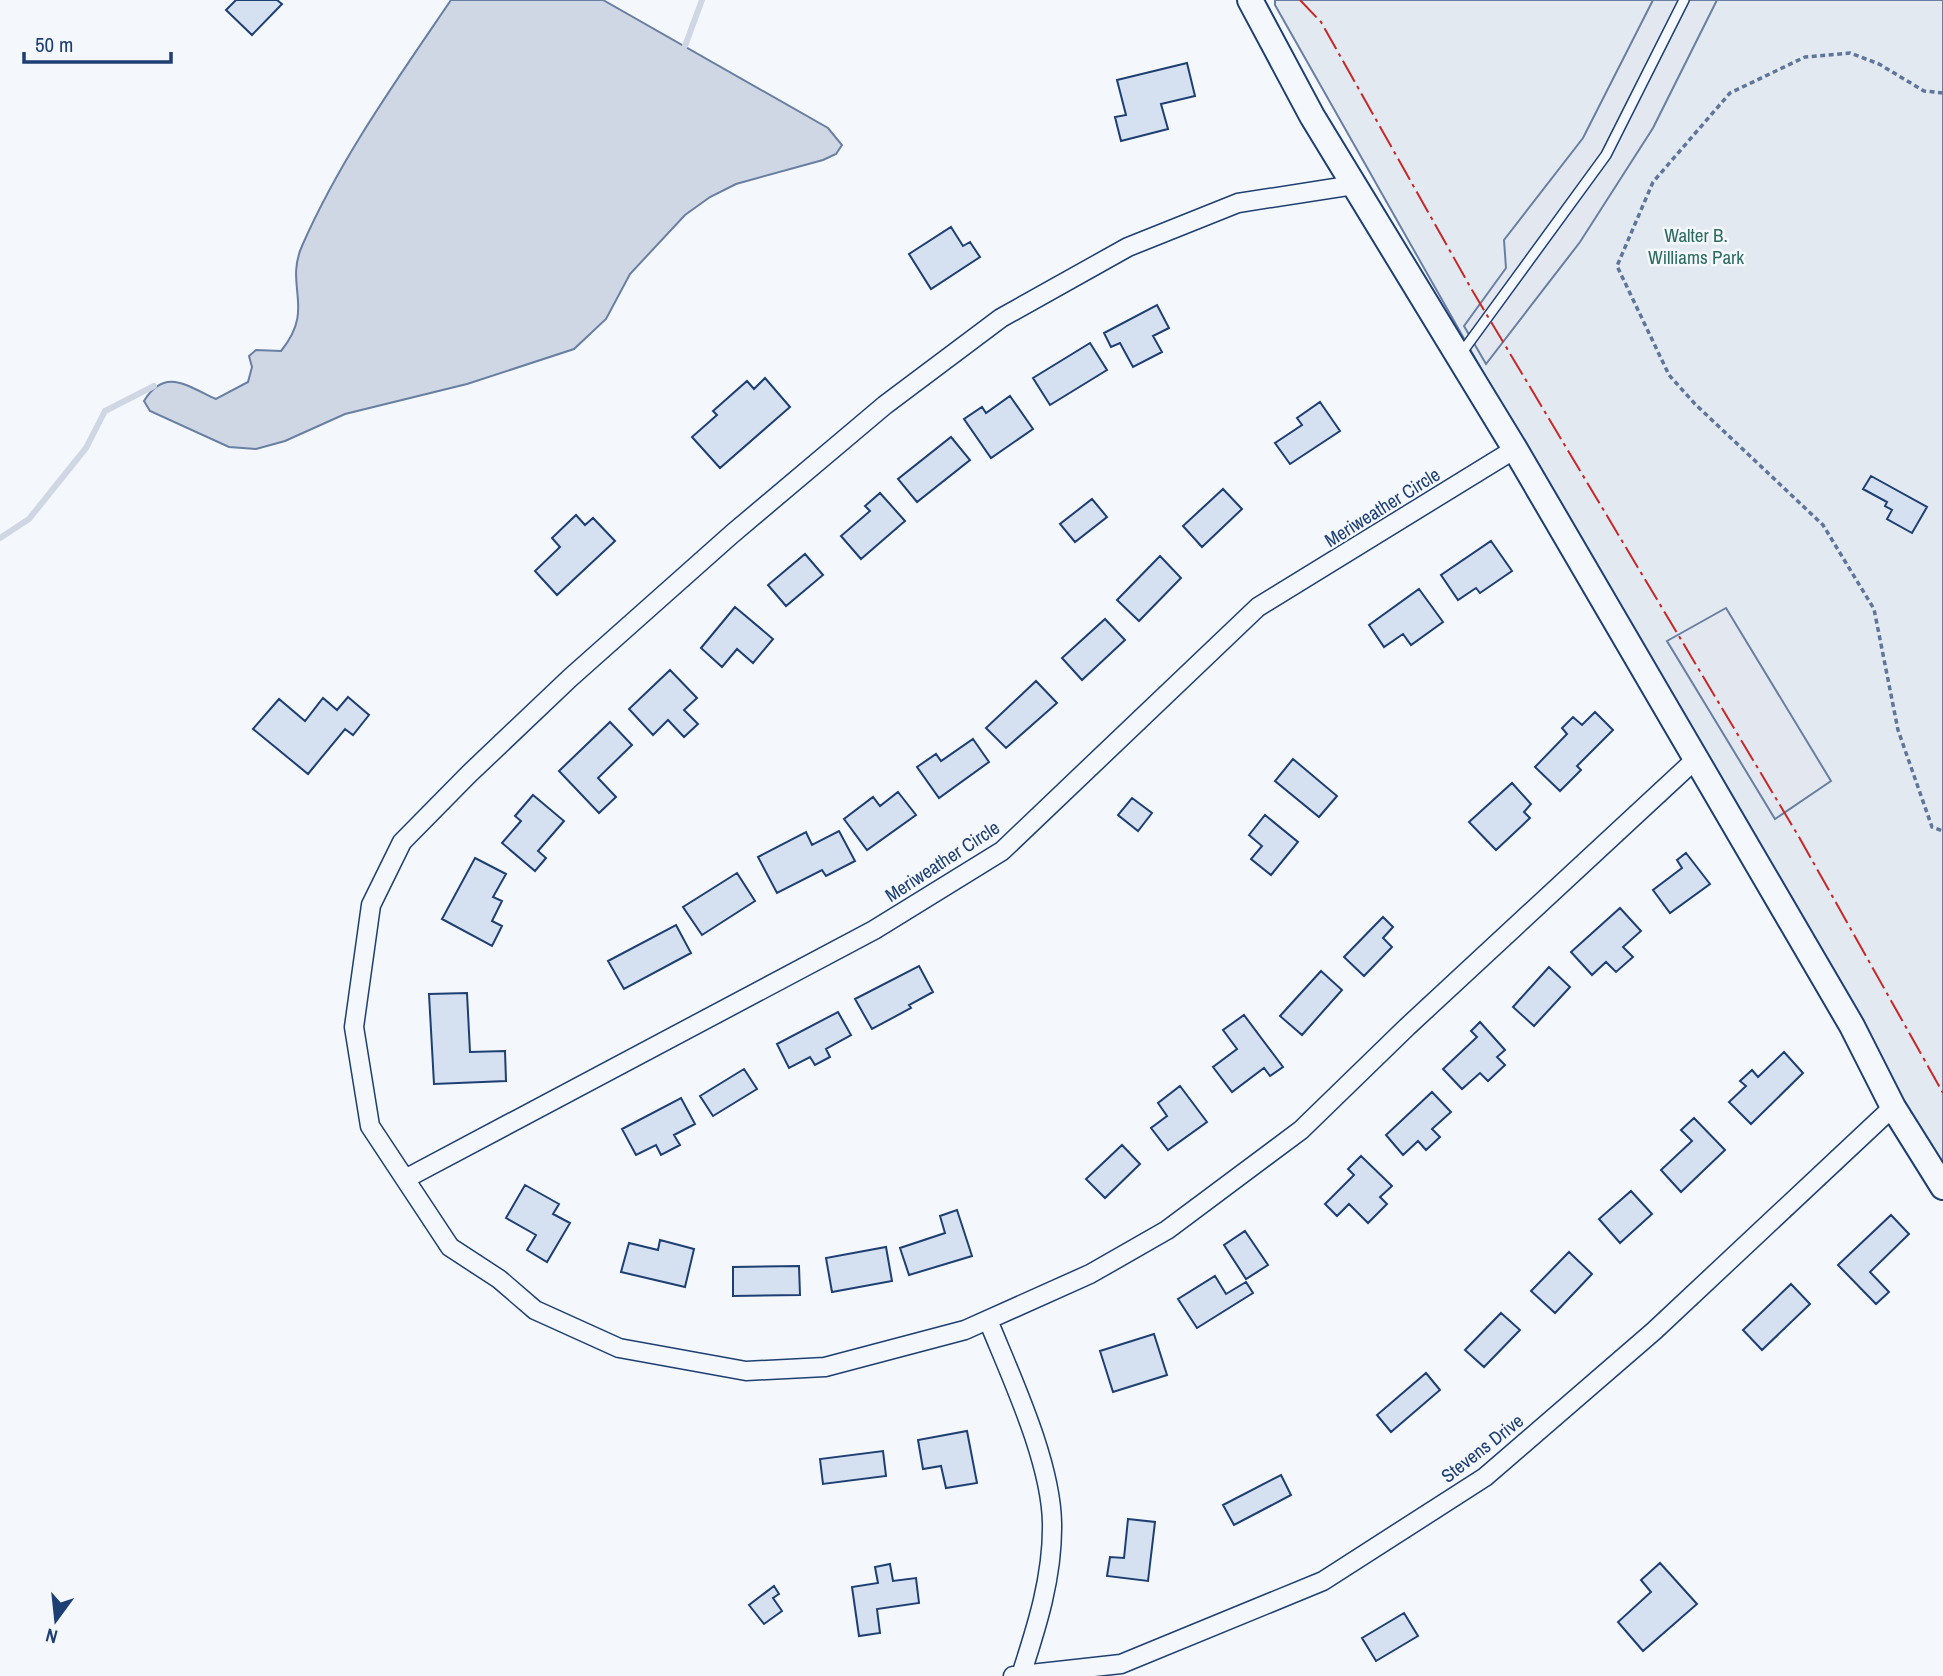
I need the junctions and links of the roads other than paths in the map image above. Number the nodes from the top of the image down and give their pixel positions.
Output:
1 (1684, 0) edge
2 (1252, 2) edge
3 (1354, 185) junction
4 (1459, 357) junction
5 (1515, 449) junction
6 (1696, 759) junction
7 (1893, 1107) junction
8 (405, 1179) junction
9 (1943, 1187) edge
10 (988, 1320) junction
11 (1017, 1676) edge

1 - 4 lane
2 - 3 main road
3 - 4 main road
3 - 8 street
4 - 5 main road
5 - 6 main road
5 - 8 street, Meriweather Circle
6 - 7 main road
6 - 10 street
7 - 9 main road
7 - 11 street, Stevens Drive
8 - 10 street
10 - 11 street

